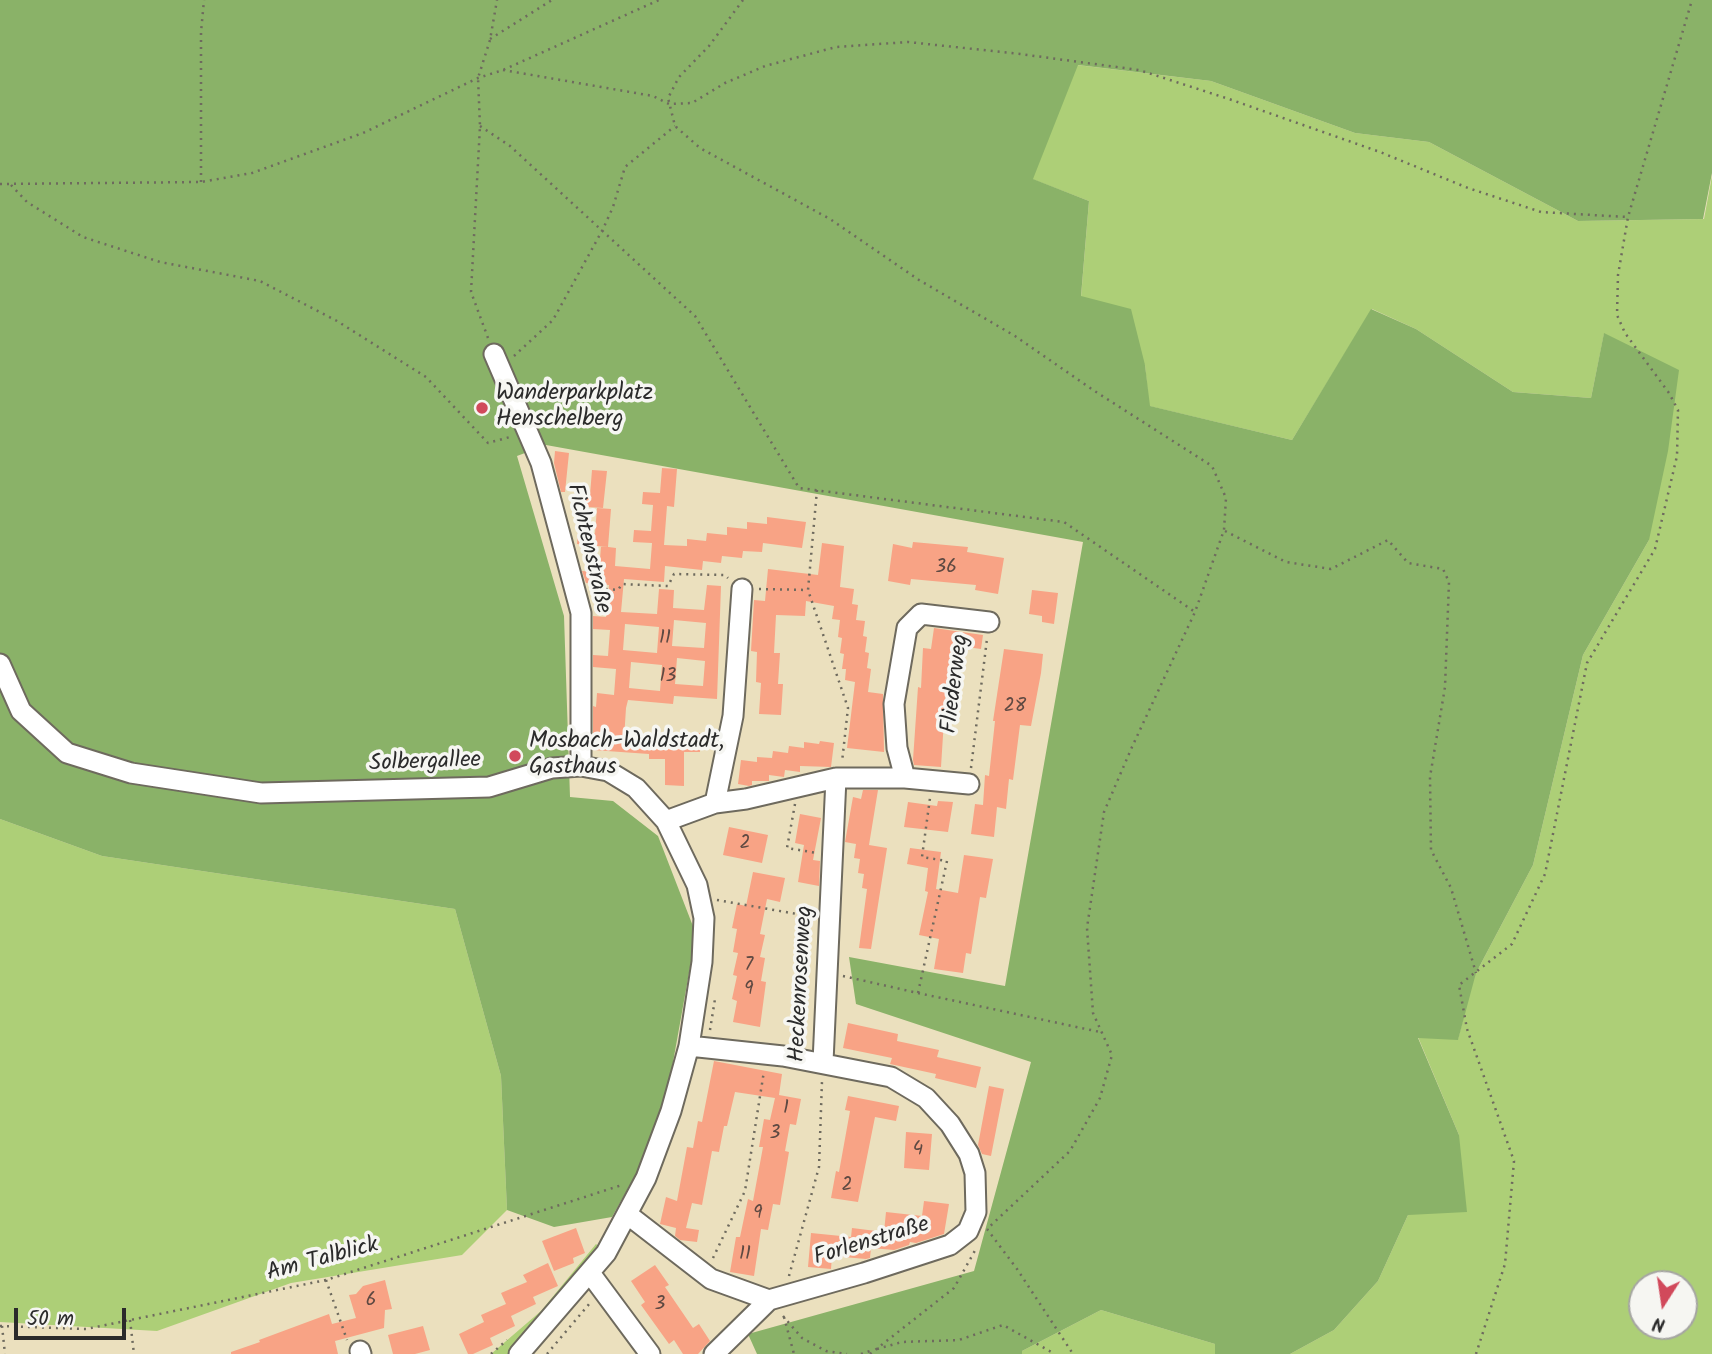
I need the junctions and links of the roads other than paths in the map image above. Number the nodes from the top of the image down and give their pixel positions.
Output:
1 (497, 361) road end
2 (741, 589) road end
3 (989, 622) road end
4 (0, 664) edge
5 (581, 766) junction
6 (836, 778) junction
7 (905, 778) junction
8 (969, 784) road end
9 (715, 803) junction
10 (666, 821) junction
11 (689, 1046) junction
12 (823, 1062) junction
13 (627, 1214) junction
14 (596, 1281) junction
15 (777, 1305) junction
16 (519, 1354) edge
17 (650, 1354) edge
18 (714, 1354) edge

1 - 5 street, Fichtenstraße
2 - 9 street
3 - 7 street, Fliederweg
4 - 5 street, Solbergallee
5 - 10 street, Solbergallee
6 - 7 street
6 - 9 street
6 - 12 street, Heckenrosenweg
7 - 8 street
9 - 10 street
10 - 11 street, Solbergallee
11 - 12 street, Forlenstraße
11 - 13 street, Solbergallee
12 - 15 street, Forlenstraße
13 - 14 street, Solbergallee
13 - 15 street
14 - 16 street, Solbergallee
14 - 17 street
15 - 18 street

